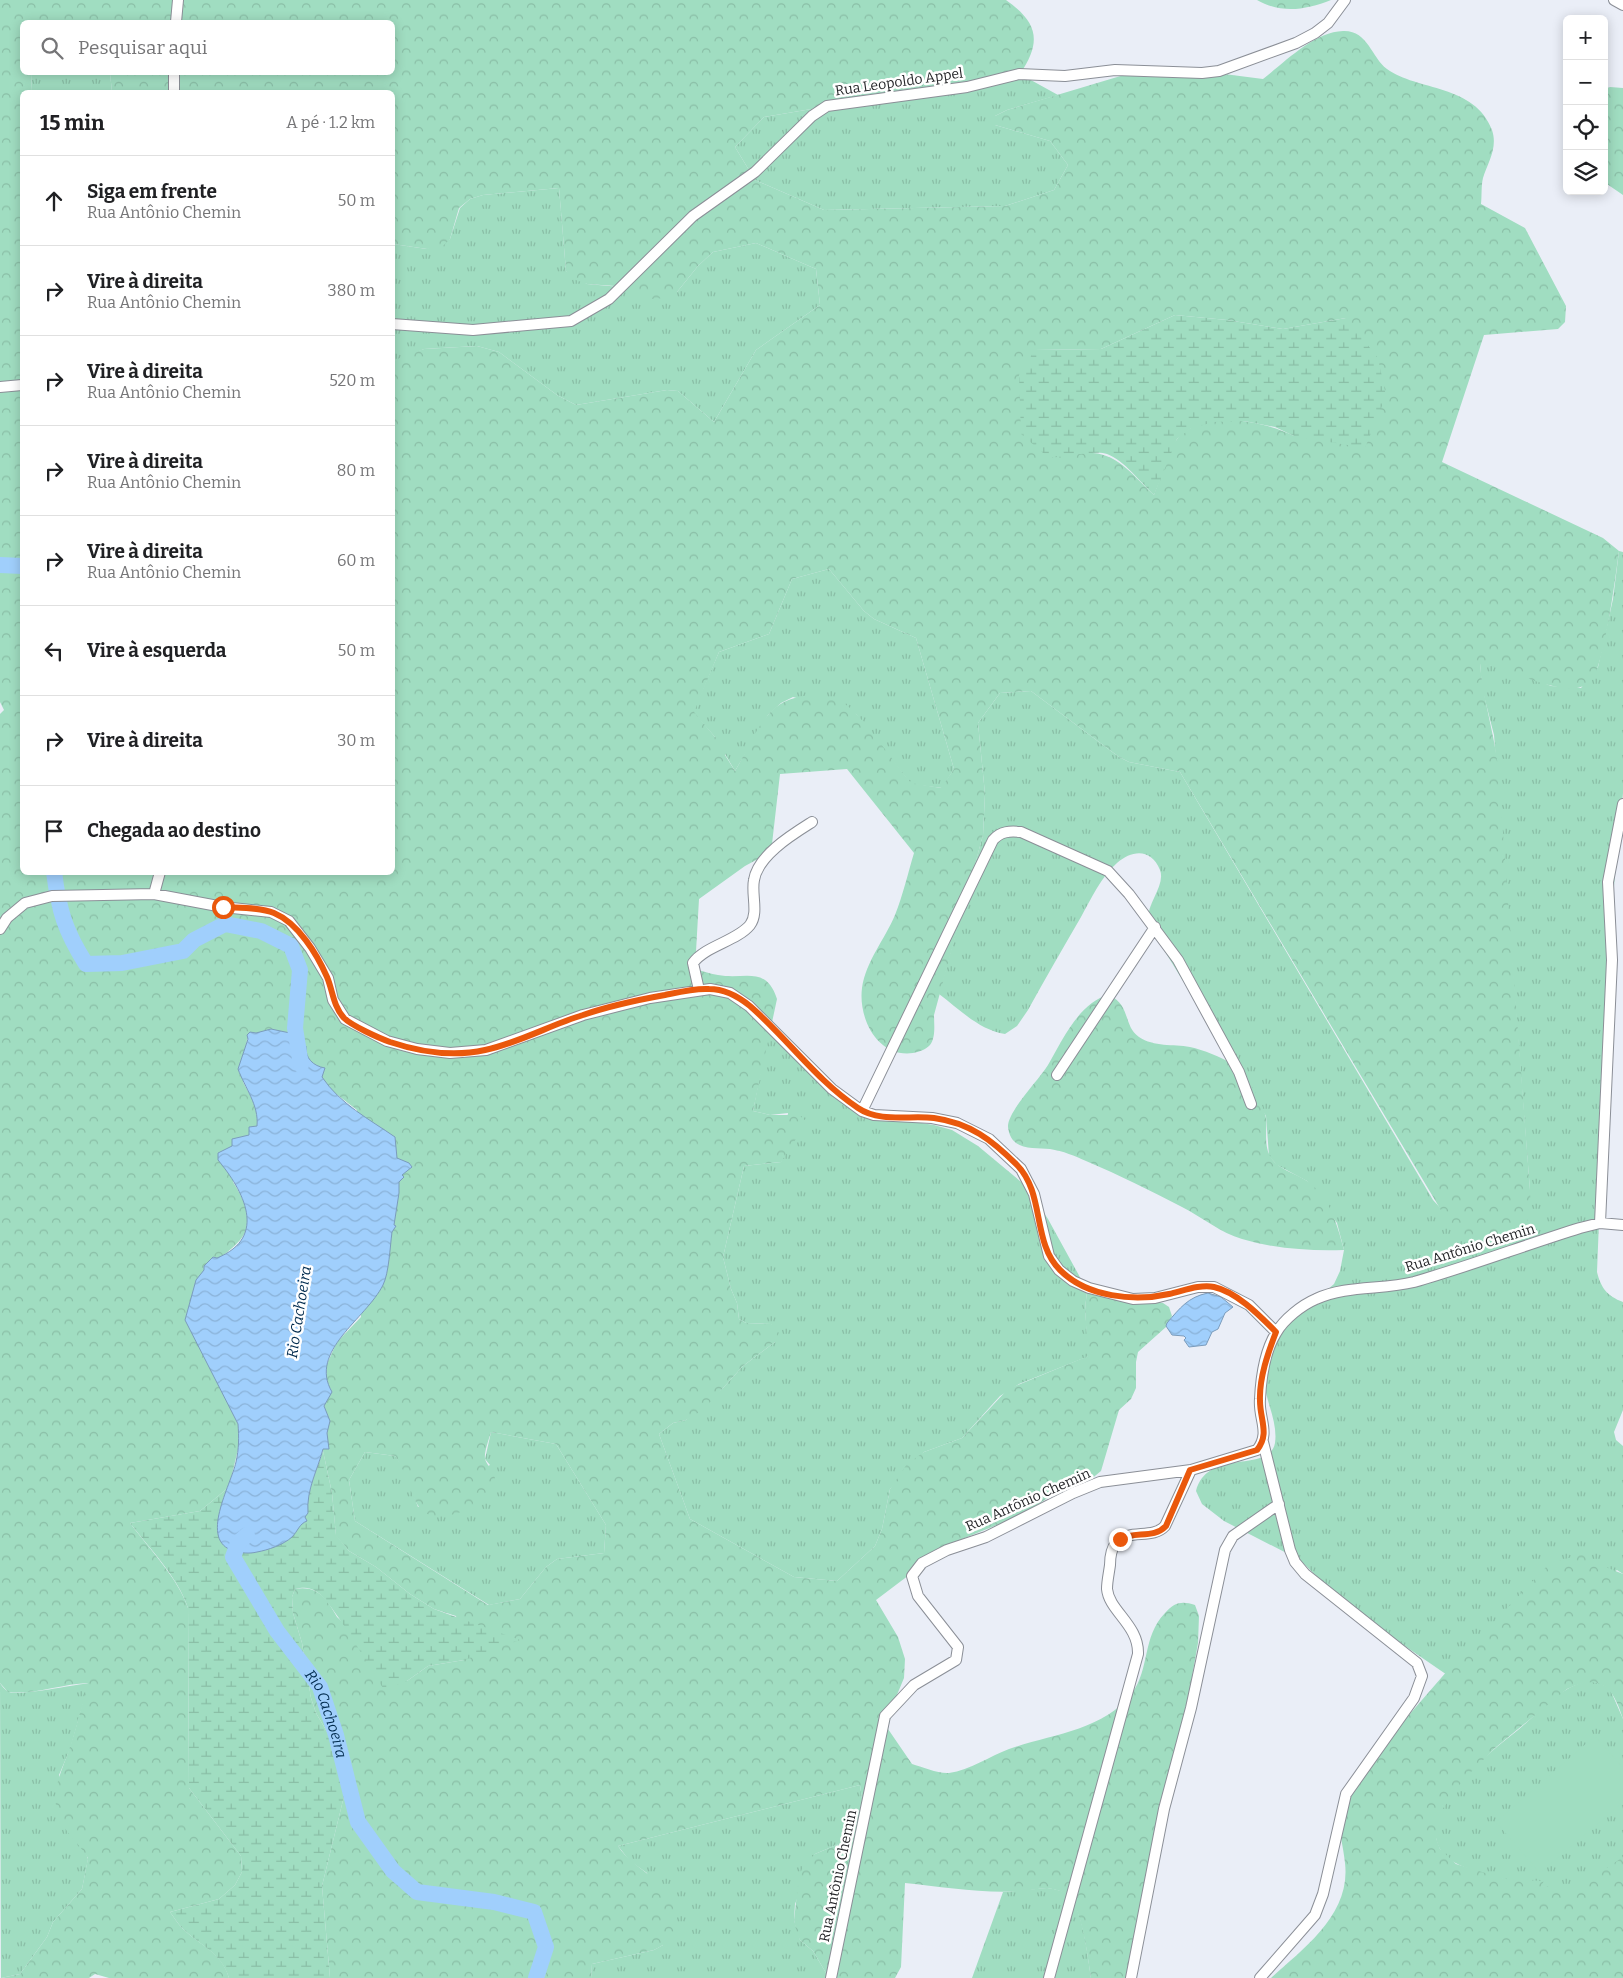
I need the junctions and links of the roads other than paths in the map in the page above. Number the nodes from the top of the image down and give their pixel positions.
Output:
1 (178, 0) edge
2 (1345, 0) edge
3 (1614, 0) edge
4 (1623, 5) edge
5 (176, 20) edge
6 (174, 75) edge
7 (174, 90) edge
8 (395, 324) edge
9 (20, 385) edge
10 (0, 386) edge
11 (1623, 804) edge
12 (812, 822) dead end
13 (159, 875) edge
14 (154, 894) junction
15 (1155, 927) junction
16 (0, 929) edge
17 (698, 990) junction
18 (1057, 1075) dead end
19 (1252, 1104) dead end
20 (862, 1111) junction
21 (1600, 1223) junction
22 (1623, 1224) edge
23 (1276, 1332) junction
24 (1263, 1442) junction
25 (1190, 1470) junction
26 (1278, 1504) junction
27 (831, 1978) edge
28 (1049, 1978) edge
29 (1131, 1978) edge
30 (1260, 1978) edge

1 - 5 street
2 - 8 street, Rua Leopoldo Appel
3 - 4 street
6 - 7 street
9 - 10 street
11 - 21 street
12 - 17 street
13 - 14 street
14 - 16 street
14 - 17 street
15 - 18 street
15 - 19 street
15 - 20 street
17 - 20 street
20 - 23 street
21 - 22 street, Rua Antônio Chemin
21 - 23 street, Rua Antônio Chemin
23 - 24 street, Rua Antônio Chemin
24 - 25 street, Rua Antônio Chemin
24 - 26 street
25 - 27 street, Rua Antônio Chemin
25 - 28 street
26 - 29 street
26 - 30 street

